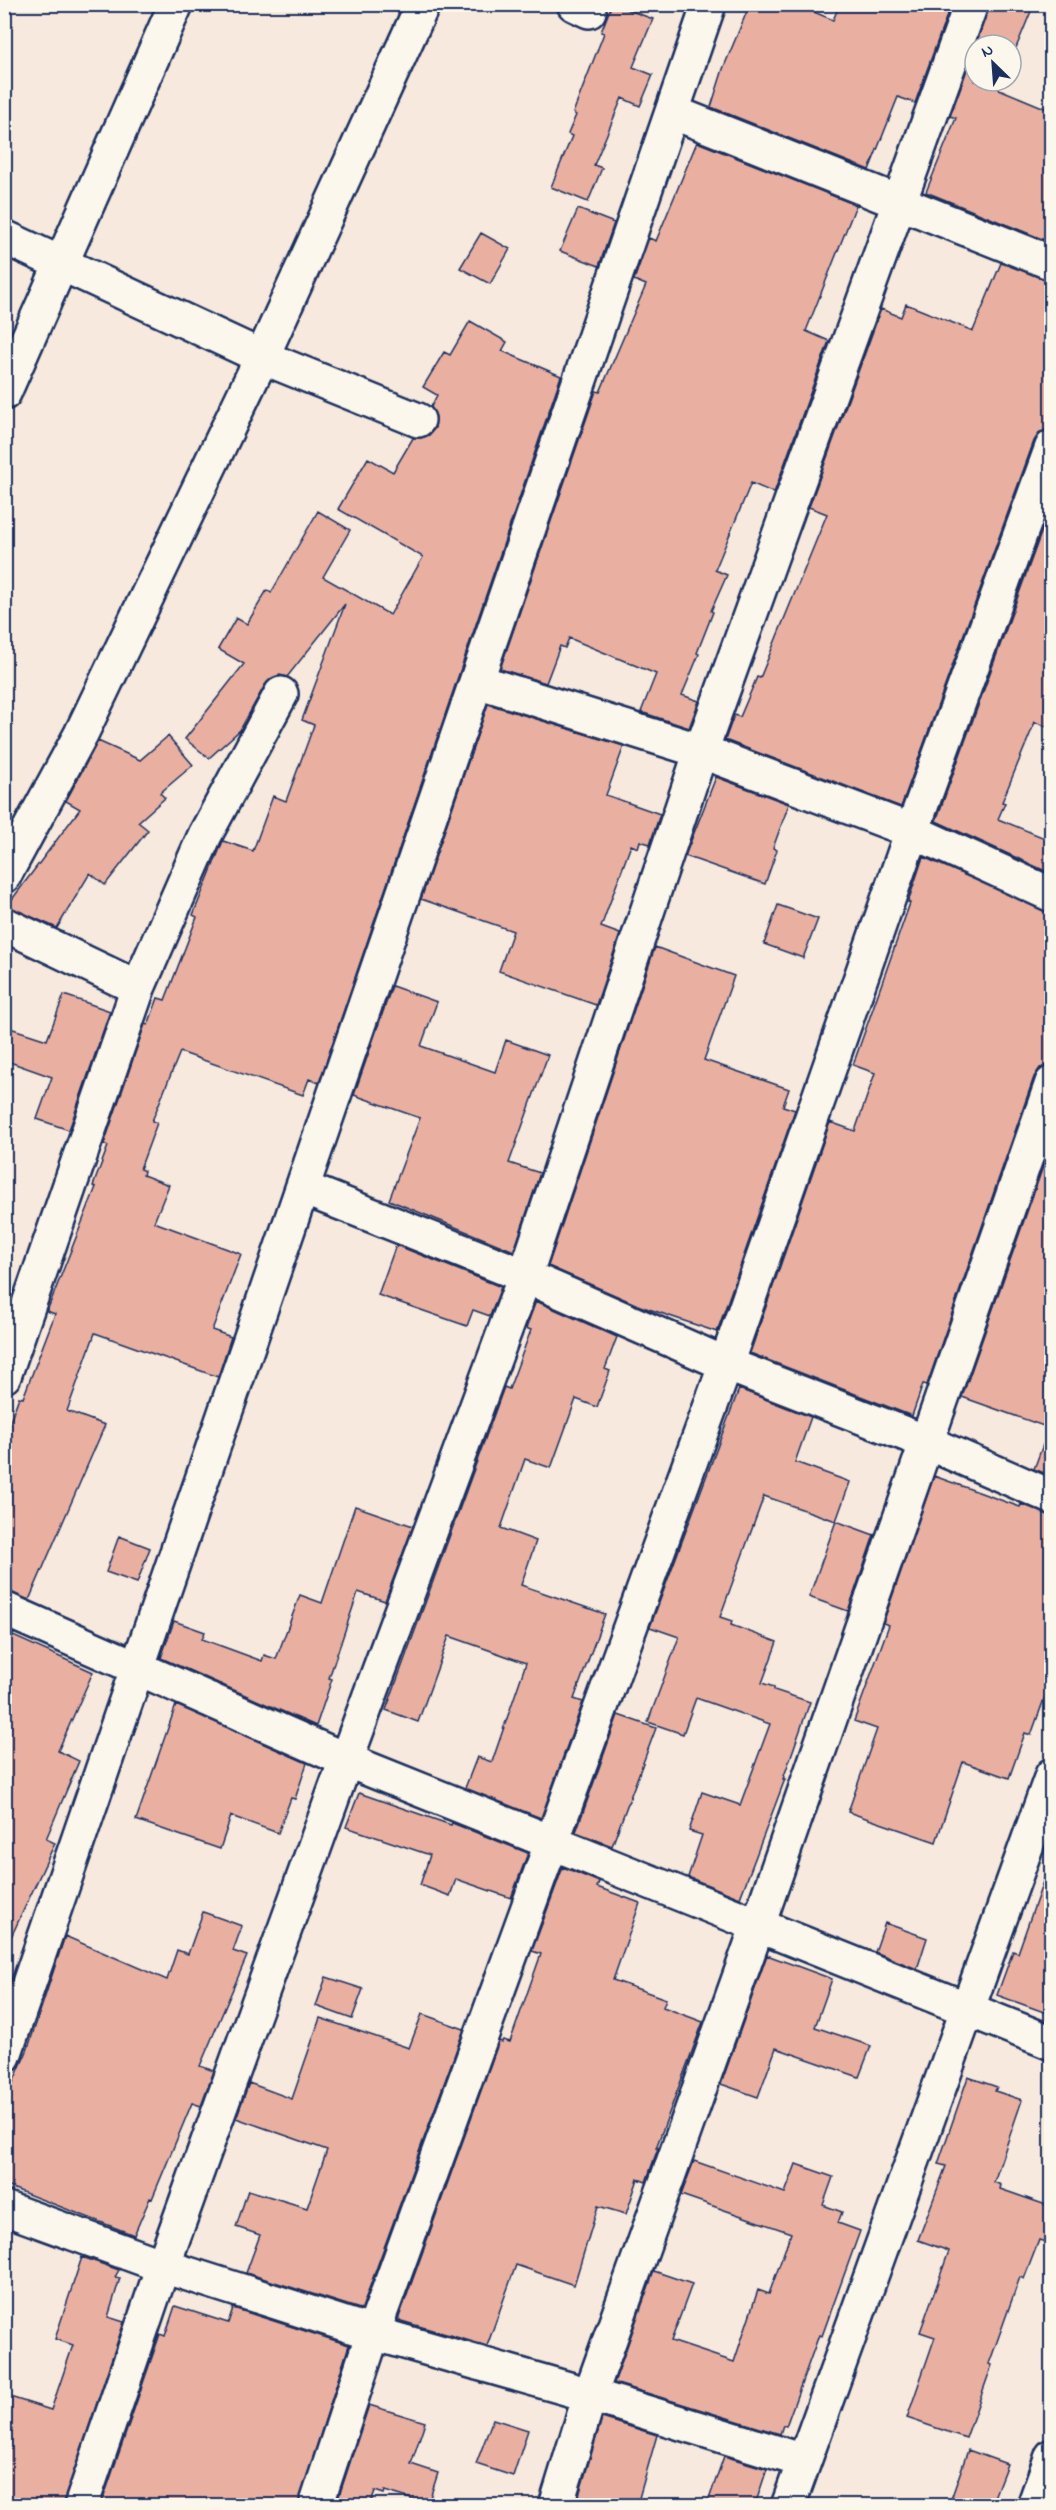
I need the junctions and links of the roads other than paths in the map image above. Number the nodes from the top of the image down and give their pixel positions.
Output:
1 (176, 4) edge
2 (423, 4) edge
3 (709, 4) edge
4 (971, 4) edge
5 (672, 112) junction
6 (901, 202) junction
7 (4, 237) edge
8 (1052, 263) edge
9 (63, 264) junction
10 (262, 357) junction
11 (4, 393) edge
12 (418, 420) dead end
13 (1052, 447) edge
14 (477, 681) junction
15 (281, 694) dead end
16 (701, 751) junction
17 (912, 831) junction
18 (13, 840) edge
19 (4, 876) edge
20 (1052, 895) edge
21 (4, 924) edge
22 (138, 988) junction
23 (1052, 1083) edge
24 (303, 1188) junction
25 (525, 1276) junction
26 (726, 1364) junction
27 (4, 1376) edge
28 (926, 1442) junction
29 (1052, 1497) edge
30 (4, 1609) edge
31 (138, 1667) junction
32 (346, 1760) junction
33 (1052, 1775) edge
34 (550, 1842) junction
35 (758, 1925) junction
36 (965, 2009) junction
37 (1052, 2043) edge
38 (4, 2056) edge
39 (4, 2208) edge
40 (163, 2266) junction
41 (373, 2333) junction
42 (590, 2395) junction
43 (1052, 2456) edge
44 (804, 2461) junction
45 (81, 2505) edge
46 (316, 2505) edge
47 (556, 2505) edge
48 (788, 2505) edge
49 (1034, 2505) edge

1 - 9 street
2 - 10 street
3 - 5 street
4 - 6 street
5 - 6 street
5 - 14 street
6 - 8 street
6 - 16 street
7 - 9 street
9 - 10 street
9 - 11 street
10 - 12 street
10 - 18 street
13 - 17 street
14 - 16 street
14 - 24 street
15 - 22 street
16 - 17 street
16 - 25 street
17 - 20 street
17 - 26 street
18 - 19 street
21 - 22 street
22 - 27 street
23 - 28 street
24 - 25 street
24 - 31 street
25 - 26 street
25 - 32 street
26 - 28 street
26 - 34 street
28 - 29 street
28 - 35 street
30 - 31 street
31 - 32 street
31 - 38 street
32 - 34 street
32 - 40 street
33 - 36 street
34 - 35 street
34 - 41 street
35 - 36 street
35 - 42 street
36 - 37 street
36 - 44 street
39 - 40 street
40 - 41 street
40 - 45 street
41 - 42 street
41 - 46 street
42 - 44 street
42 - 47 street
43 - 49 street
44 - 48 street

